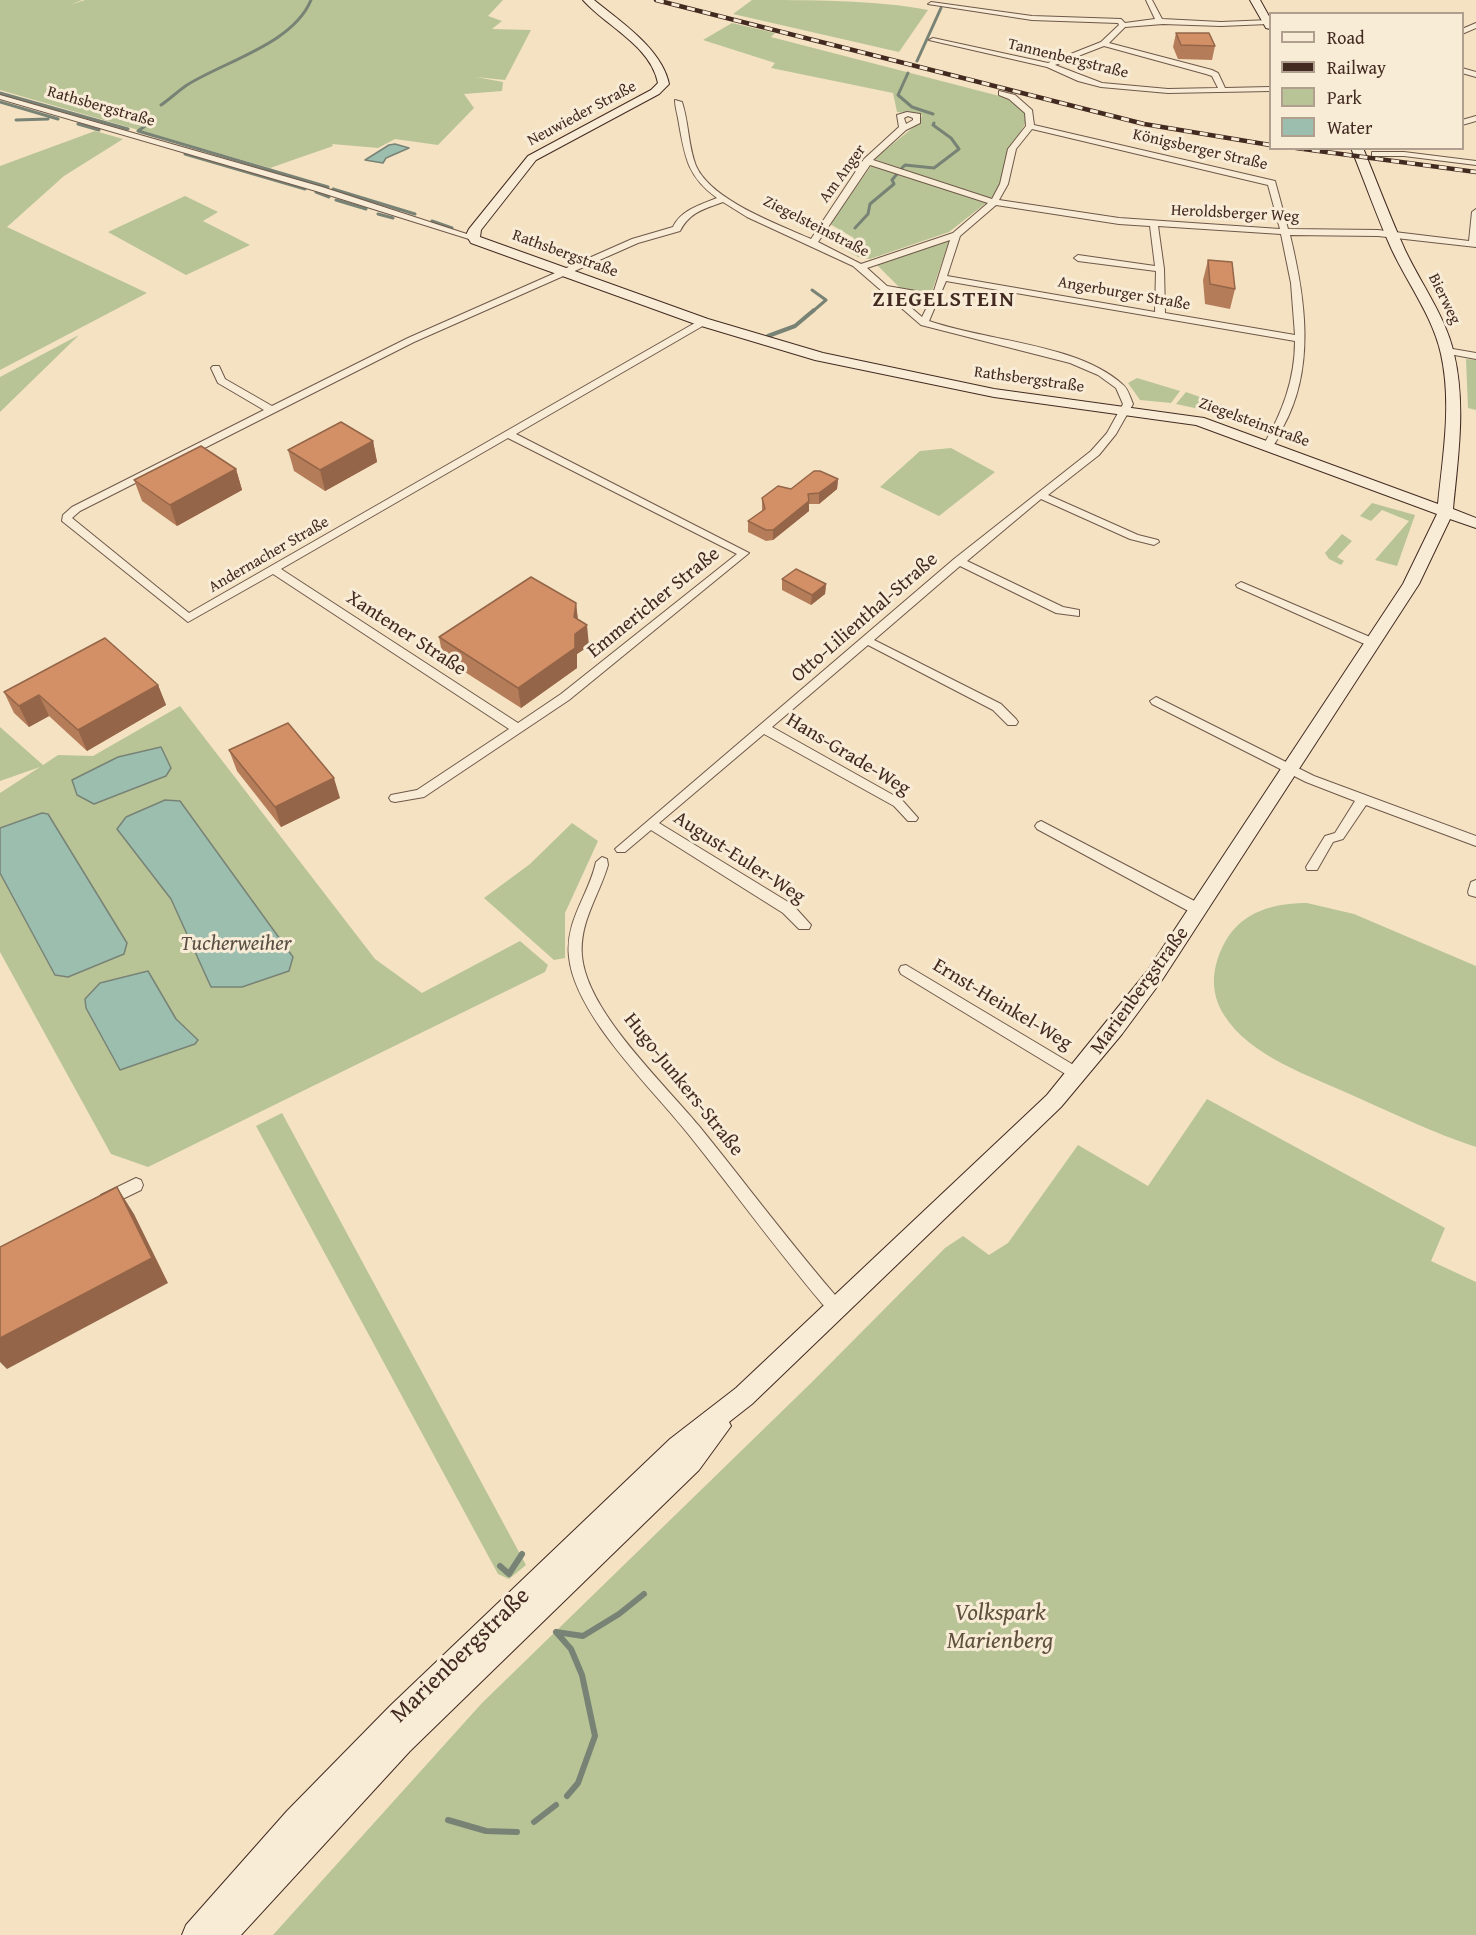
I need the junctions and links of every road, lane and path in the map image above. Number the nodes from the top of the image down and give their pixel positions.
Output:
1 (588, 0) edge
2 (1149, 0) edge
3 (1255, 0) edge
4 (931, 4) dead end
5 (1122, 23) junction
6 (1160, 23) junction
7 (1269, 24) edge
8 (933, 40) dead end
9 (1104, 44) junction
10 (1049, 65) junction
11 (1269, 89) edge
12 (1223, 90) junction
13 (1002, 93) dead end
14 (0, 97) edge
15 (678, 102) dead end
16 (1030, 126) junction
17 (903, 128) dead end
18 (1358, 150) edge
19 (1420, 152) edge
20 (1375, 154) dead end
21 (867, 161) junction
22 (1476, 163) edge
23 (725, 198) junction
24 (994, 202) junction
25 (1476, 212) edge
26 (1154, 225) junction
27 (1286, 232) junction
28 (1391, 234) junction
29 (956, 235) junction
30 (472, 237) junction
31 (813, 242) junction
32 (1475, 243) edge
33 (1078, 258) dead end
34 (860, 267) junction
35 (1160, 269) junction
36 (565, 273) junction
37 (942, 278) junction
38 (887, 289) junction
39 (936, 297) junction
40 (1160, 316) junction
41 (703, 322) junction
42 (924, 323) junction
43 (1300, 339) junction
44 (1447, 351) junction
45 (1476, 356) edge
46 (216, 368) dead end
47 (271, 410) junction
48 (1125, 410) junction
49 (510, 435) junction
50 (1268, 446) junction
51 (1040, 495) junction
52 (1445, 512) junction
53 (1476, 523) edge
54 (1154, 542) dead end
55 (958, 561) junction
56 (275, 570) junction
57 (1241, 585) dead end
58 (1076, 613) dead end
59 (866, 640) junction
60 (1373, 643) junction
61 (1156, 701) dead end
62 (1012, 722) dead end
63 (764, 728) junction
64 (518, 729) junction
65 (1291, 769) junction
66 (395, 798) dead end
67 (1363, 799) junction
68 (912, 818) dead end
69 (651, 824) junction
70 (1041, 826) dead end
71 (1476, 841) edge
72 (621, 849) dead end
73 (602, 862) dead end
74 (1312, 867) dead end
75 (1199, 910) junction
76 (804, 925) dead end
77 (906, 970) dead end
78 (1077, 1074) junction
79 (136, 1185) dead end
80 (94, 1206) edge
81 (836, 1308) junction
82 (744, 1396) junction
83 (297, 1821) junction
84 (292, 1857) junction
85 (196, 1935) edge
86 (222, 1935) edge

1 - 30 main road, Neuwieder Straße
2 - 6 street
3 - 7 main road
4 - 5 street
5 - 6 street
5 - 9 street
6 - 7 street
8 - 10 street, Tannenbergstraße
9 - 10 street
9 - 12 street
10 - 12 street, Tannenbergstraße
11 - 12 street, Tannenbergstraße
13 - 16 street
14 - 30 street, Rathsbergstraße
15 - 23 street, Ziegelsteinstraße
16 - 24 street
16 - 27 street, Königsberger Straße
17 - 21 street, Am Anger
18 - 28 main road, Bierweg
19 - 20 street
19 - 22 street
21 - 24 street, Heroldsberger Weg
21 - 31 street, Am Anger
23 - 31 street, Ziegelsteinstraße
23 - 36 street, Andernacher Straße
24 - 26 street, Heroldsberger Weg
24 - 29 street
25 - 32 street
26 - 27 street, Heroldsberger Weg
26 - 35 street
27 - 28 street, Heroldsberger Weg
27 - 43 street, Königsberger Straße
28 - 32 street, Heroldsberger Weg
28 - 44 main road, Bierweg
29 - 34 street
29 - 37 street
30 - 36 main road, Rathsbergstraße
31 - 34 street, Ziegelsteinstraße
33 - 35 street
34 - 38 street, Ziegelsteinstraße
35 - 40 street
36 - 41 main road, Rathsbergstraße
36 - 47 street, Andernacher Straße
37 - 39 street
37 - 40 street, Angerburger Straße
38 - 39 street
38 - 42 street, Ziegelsteinstraße
39 - 42 street
40 - 43 street, Angerburger Straße
41 - 48 main road, Rathsbergstraße
41 - 49 street, Andernacher Straße
42 - 48 street, Ziegelsteinstraße
43 - 50 street, Königsberger Straße
44 - 45 street
44 - 52 main road, Bierweg
46 - 47 street
47 - 56 street, Andernacher Straße
48 - 50 main road, Ziegelsteinstraße
48 - 51 street, Otto-Lilienthal-Straße
49 - 56 street, Andernacher Straße
49 - 64 street, Emmericher Straße
50 - 52 main road, Ziegelsteinstraße
51 - 54 street
51 - 55 street, Otto-Lilienthal-Straße
52 - 53 main road, Ziegelsteinstraße
52 - 60 main road, Marienbergstraße
55 - 58 street
55 - 59 street, Otto-Lilienthal-Straße
56 - 64 street, Xantener Straße
57 - 60 street
59 - 62 street
59 - 63 street, Otto-Lilienthal-Straße
60 - 65 main road, Marienbergstraße
61 - 65 street
63 - 68 street, Hans-Grade-Weg
63 - 69 street, Otto-Lilienthal-Straße
64 - 66 street, Emmericher Straße
65 - 67 street
65 - 75 main road, Marienbergstraße
67 - 71 street
67 - 74 street
69 - 72 street, Otto-Lilienthal-Straße
69 - 76 street, August-Euler-Weg
70 - 75 street
73 - 81 street, Hugo-Junkers-Straße
75 - 78 main road, Marienbergstraße
77 - 78 street, Ernst-Heinkel-Weg
78 - 81 main road, Marienbergstraße
79 - 80 street
81 - 82 main road, Marienbergstraße
82 - 83 main road, Marienbergstraße
82 - 84 main road, Marienbergstraße
83 - 84 main road
83 - 85 main road, Marienbergstraße
84 - 86 main road, Marienbergstraße

